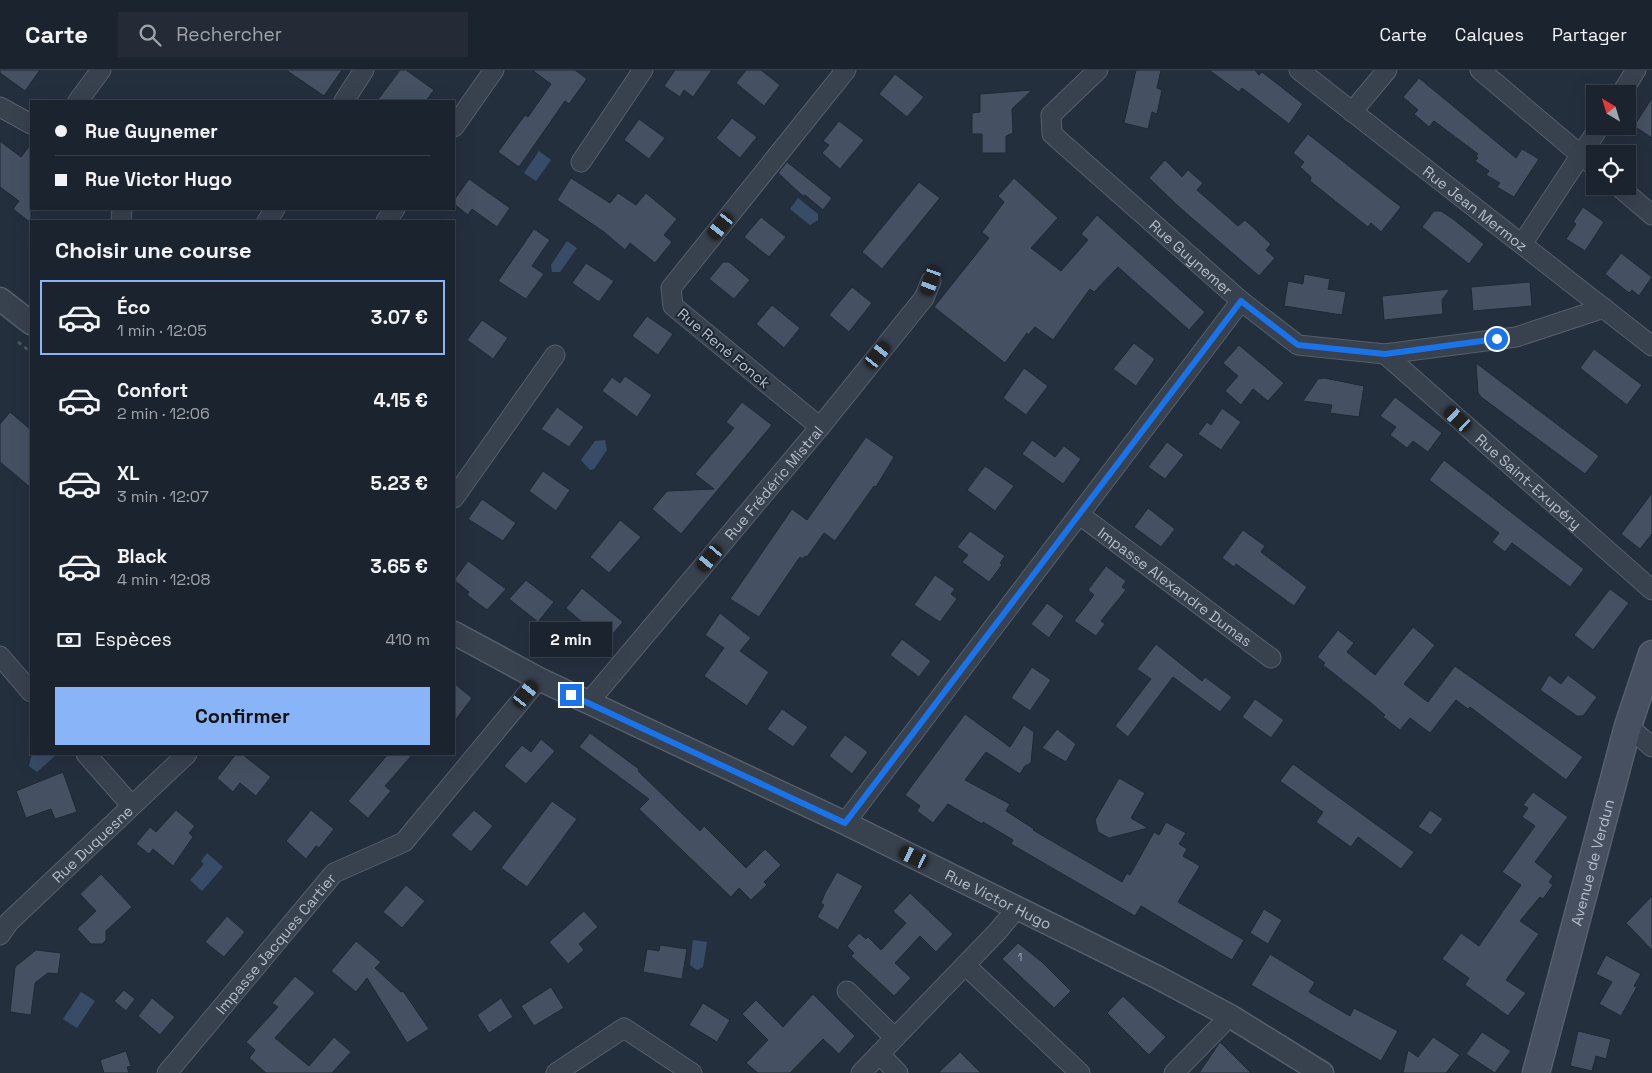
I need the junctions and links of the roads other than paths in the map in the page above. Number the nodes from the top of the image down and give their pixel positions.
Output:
1 (101, 70) edge
2 (364, 70) edge
3 (494, 70) edge
4 (643, 70) edge
5 (846, 70) edge
6 (1098, 70) edge
7 (1299, 70) edge
8 (1387, 70) edge
9 (1480, 70) edge
10 (1636, 70) edge
11 (1627, 85) edge
12 (79, 100) edge
13 (345, 100) edge
14 (0, 107) edge
15 (1352, 112) junction
16 (30, 123) edge
17 (455, 126) edge
18 (1586, 159) edge
19 (581, 162) dead end
20 (1586, 164) edge
21 (1629, 195) edge
22 (1652, 215) edge
23 (1522, 244) junction
24 (931, 281) dead end
25 (0, 299) edge
26 (1241, 301) junction
27 (1604, 308) junction
28 (30, 322) edge
29 (1652, 346) edge
30 (1385, 354) junction
31 (555, 355) dead end
32 (820, 427) junction
33 (455, 497) edge
34 (1080, 515) junction
35 (1652, 590) edge
36 (455, 634) edge
37 (1652, 654) edge
38 (0, 656) edge
39 (1271, 658) dead end
40 (539, 679) junction
41 (30, 691) edge
42 (588, 703) junction
43 (1628, 726) junction
44 (1652, 747) edge
45 (87, 755) edge
46 (186, 755) edge
47 (131, 805) junction
48 (845, 823) junction
49 (1017, 908) junction
50 (0, 935) edge
51 (965, 965) junction
52 (847, 991) dead end
53 (1230, 1016) junction
54 (895, 1038) junction
55 (879, 1054) junction
56 (167, 1073) edge
57 (556, 1073) edge
58 (692, 1073) edge
59 (861, 1073) edge
60 (898, 1073) edge
61 (1080, 1073) edge
62 (1174, 1073) edge
63 (1322, 1073) edge
64 (1536, 1073) edge

1 - 12 street
2 - 13 street
3 - 17 street
4 - 19 street
5 - 32 street, Rue René Fonck
6 - 26 street, Rue Guynemer
7 - 15 street, Rue Jean Mermoz
8 - 15 street
9 - 18 street
10 - 11 street
14 - 16 street
15 - 23 street, Rue Jean Mermoz
20 - 23 street
21 - 22 street
23 - 27 street, Rue Jean Mermoz
24 - 32 street, Rue Frédéric Mistral
25 - 28 street
26 - 30 street, Rue Guynemer
26 - 34 street
27 - 29 street, Rue Jean Mermoz
27 - 30 street, Rue Guynemer
30 - 35 street, Rue Saint-Exupéry
31 - 33 street
32 - 42 street, Rue Frédéric Mistral
34 - 39 street, Impasse Alexandre Dumas
34 - 48 street
36 - 40 street, Rue Victor Hugo
37 - 43 main road, Avenue de Verdun
38 - 41 street
40 - 42 street, Rue Victor Hugo
40 - 56 street, Impasse Jacques Cartier
42 - 48 street, Rue Victor Hugo
43 - 44 street
43 - 64 main road, Avenue de Verdun
45 - 47 street
46 - 47 street, Rue Duquesne
47 - 50 street, Rue Duquesne
48 - 49 street, Rue Victor Hugo
49 - 51 street
49 - 53 street, Rue Victor Hugo
51 - 54 street
51 - 61 street
52 - 54 street
53 - 62 street
53 - 63 street, Rue Victor Hugo
54 - 55 street
55 - 59 street
55 - 60 street
57 - 58 street

